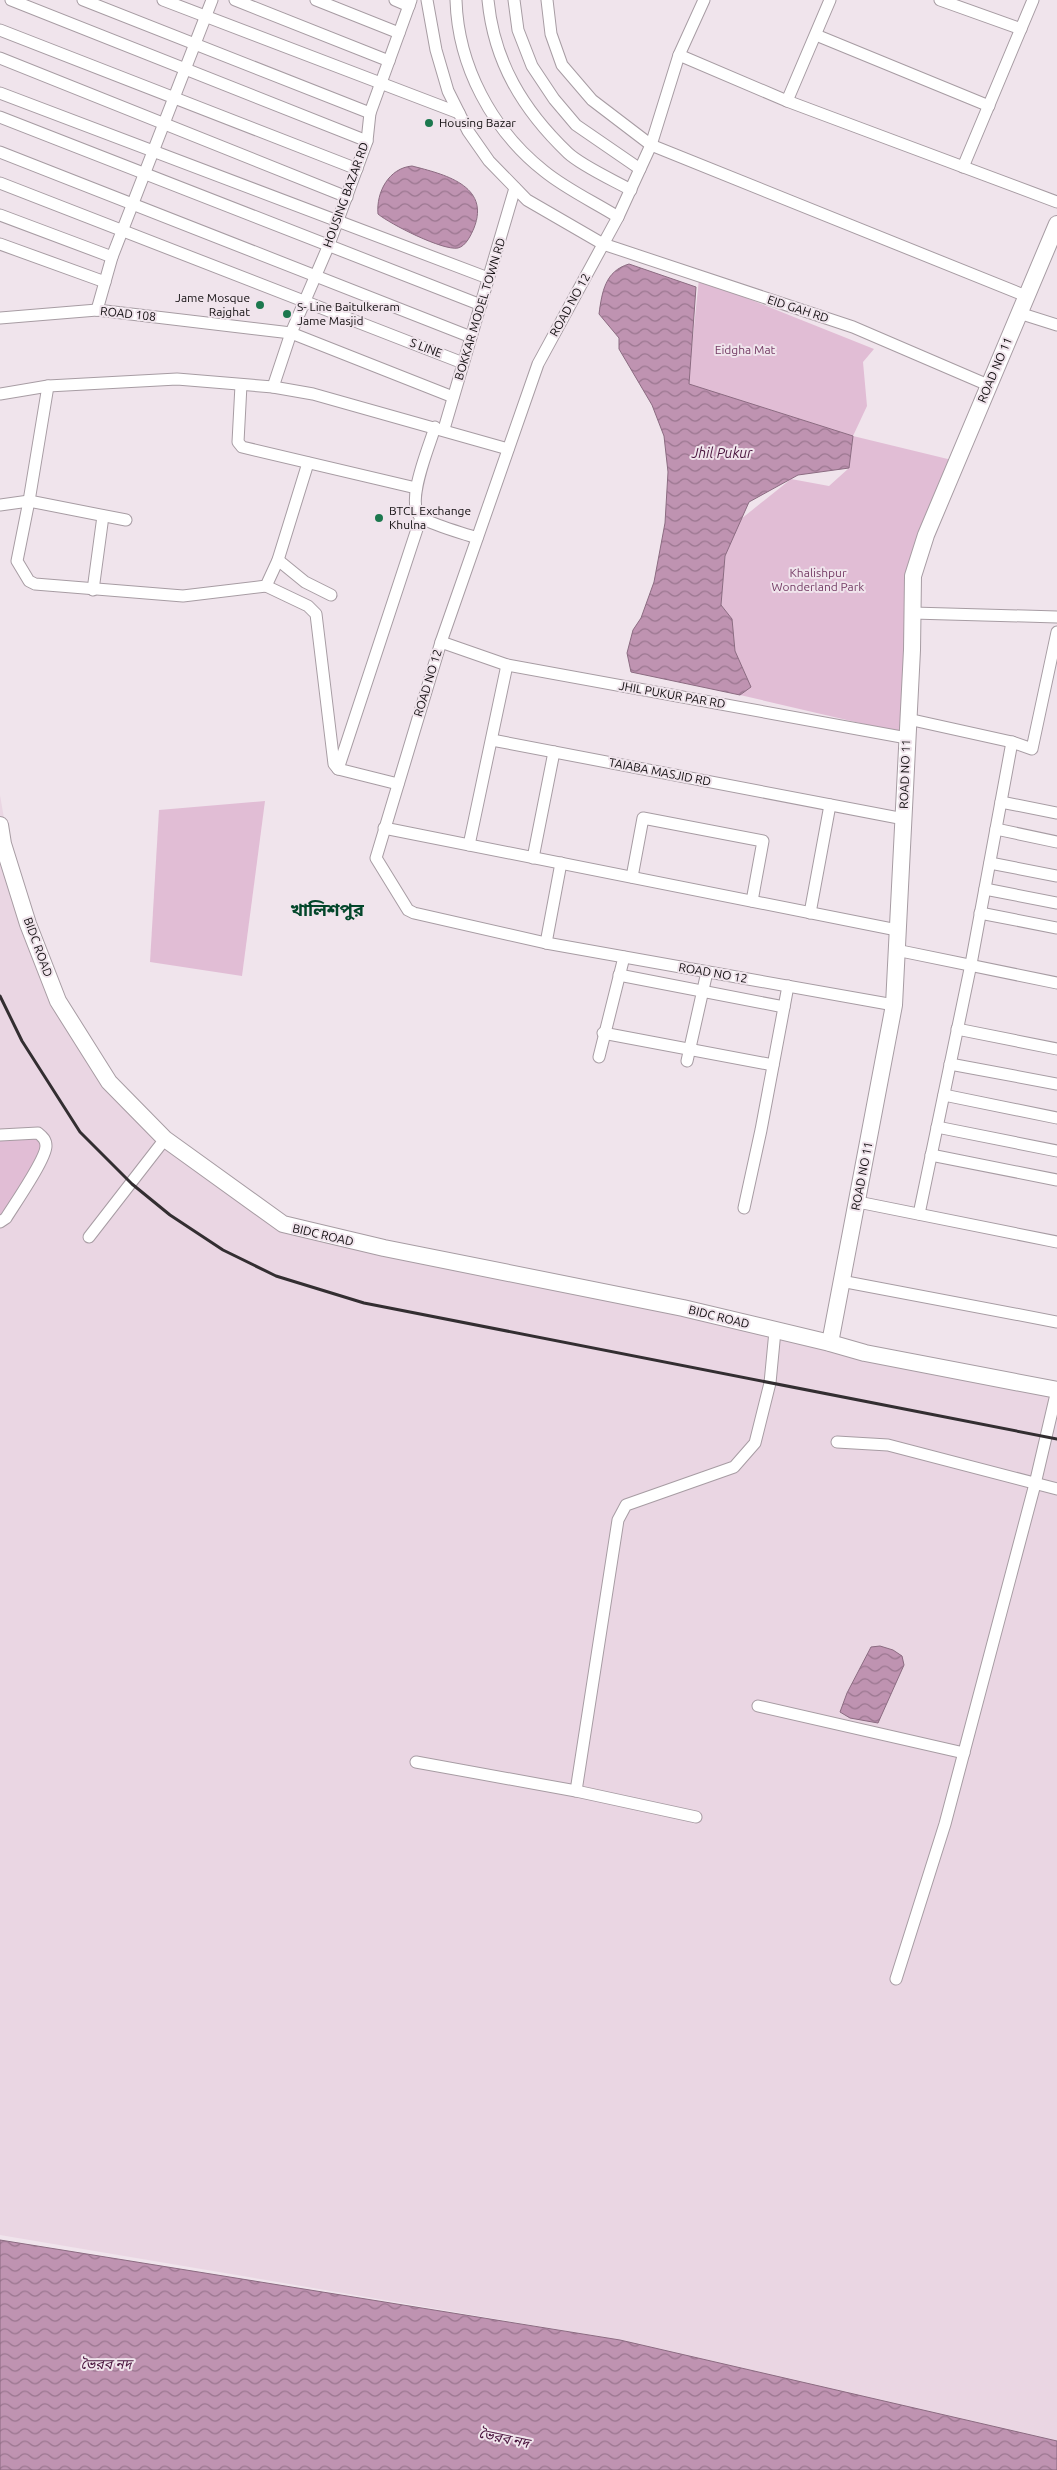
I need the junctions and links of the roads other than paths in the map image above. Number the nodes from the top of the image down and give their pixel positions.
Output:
1 (10, 0) edge
2 (83, 0) edge
3 (163, 0) edge
4 (212, 0) edge
5 (235, 0) edge
6 (316, 0) edge
7 (394, 0) edge
8 (427, 0) edge
9 (456, 0) edge
10 (488, 0) edge
11 (514, 0) edge
12 (547, 0) edge
13 (704, 0) edge
14 (830, 0) edge
15 (940, 0) edge
16 (1033, 0) edge
17 (410, 3) edge
18 (206, 17) junction
19 (1021, 29) junction
20 (0, 30) edge
21 (399, 33) junction
22 (816, 35) junction
23 (195, 44) junction
24 (678, 55) junction
25 (0, 58) edge
26 (389, 61) junction
27 (185, 70) junction
28 (381, 84) junction
29 (0, 93) edge
30 (174, 98) junction
31 (787, 102) junction
32 (989, 106) junction
33 (459, 113) junction
34 (370, 114) junction
35 (0, 117) edge
36 (164, 125) junction
37 (367, 140) junction
38 (651, 145) junction
39 (0, 152) edge
40 (153, 152) junction
41 (963, 167) junction
42 (357, 169) junction
43 (640, 169) junction
44 (144, 175) junction
45 (0, 183) edge
46 (515, 188) junction
47 (631, 190) junction
48 (347, 197) junction
49 (1057, 202) edge
50 (133, 205) junction
51 (0, 215) edge
52 (618, 218) junction
53 (337, 222) junction
54 (1056, 226) edge
55 (122, 231) junction
56 (0, 244) edge
57 (603, 244) junction
58 (328, 247) junction
59 (112, 257) junction
60 (315, 276) junction
61 (488, 278) junction
62 (104, 282) junction
63 (1026, 296) junction
64 (305, 301) junction
65 (481, 305) junction
66 (97, 310) junction
67 (1019, 313) junction
68 (0, 318) edge
69 (1057, 325) edge
70 (291, 333) junction
71 (471, 337) junction
72 (463, 363) junction
73 (241, 384) junction
74 (988, 385) junction
75 (48, 386) junction
76 (273, 387) junction
77 (0, 394) edge
78 (453, 397) junction
79 (440, 428) junction
80 (508, 449) junction
81 (308, 463) junction
82 (416, 488) junction
83 (29, 501) junction
84 (0, 504) edge
85 (103, 516) junction
86 (421, 517) junction
87 (126, 520) dead end
88 (477, 538) junction
89 (278, 560) junction
90 (266, 586) junction
91 (94, 590) junction
92 (331, 595) dead end
93 (913, 613) junction
94 (1057, 617) edge
95 (1057, 632) edge
96 (441, 642) junction
97 (507, 665) junction
98 (1051, 685) edge
99 (908, 719) junction
100 (907, 738) junction
101 (492, 740) junction
102 (1012, 742) junction
103 (554, 752) junction
104 (338, 769) junction
105 (398, 784) junction
106 (1001, 802) junction
107 (830, 805) junction
108 (1057, 813) edge
109 (904, 819) junction
110 (0, 825) edge
111 (384, 828) junction
112 (996, 829) junction
113 (1057, 842) edge
114 (469, 845) junction
115 (533, 858) junction
116 (990, 862) junction
117 (561, 863) junction
118 (1057, 876) edge
119 (632, 877) junction
120 (985, 889) junction
121 (752, 901) junction
122 (1057, 903) edge
123 (810, 913) junction
124 (980, 913) junction
125 (1057, 928) edge
126 (897, 930) junction
127 (546, 943) junction
128 (896, 950) junction
129 (624, 957) junction
130 (971, 964) junction
131 (707, 972) junction
132 (619, 975) junction
133 (1057, 983) edge
134 (788, 986) junction
135 (703, 992) junction
136 (894, 1005) junction
137 (784, 1007) junction
138 (957, 1029) junction
139 (603, 1033) junction
140 (1057, 1049) edge
141 (688, 1056) junction
142 (599, 1057) dead end
143 (950, 1064) junction
144 (773, 1065) junction
145 (1057, 1084) edge
146 (944, 1095) junction
147 (1057, 1118) edge
148 (937, 1127) junction
149 (0, 1135) edge
150 (165, 1139) junction
151 (1057, 1151) edge
152 (931, 1155) junction
153 (1057, 1180) edge
154 (858, 1202) junction
155 (744, 1208) dead end
156 (919, 1214) junction
157 (0, 1222) edge
158 (89, 1237) dead end
159 (1057, 1242) edge
160 (842, 1281) junction
161 (1057, 1322) edge
162 (775, 1331) junction
163 (830, 1342) junction
164 (1057, 1382) edge
165 (1057, 1390) edge
166 (837, 1442) dead end
167 (1035, 1484) junction
168 (1057, 1489) edge
169 (758, 1706) dead end
170 (964, 1752) junction
171 (416, 1762) dead end
172 (576, 1791) junction
173 (696, 1817) dead end
174 (896, 1978) dead end

1 - 27 street
2 - 23 street
3 - 18 street
4 - 18 street
5 - 26 street
6 - 21 street
7 - 17 street
8 - 33 street, EID GAH RD
9 - 52 street
10 - 47 street
11 - 43 street
12 - 38 street
13 - 24 street, ROAD NO 12
14 - 22 street
15 - 19 street
16 - 19 street
17 - 21 street, HOUSING BAZAR RD
18 - 23 street
18 - 28 street
19 - 32 street
20 - 30 street
21 - 26 street, HOUSING BAZAR RD
22 - 31 street
22 - 32 street
23 - 27 street
23 - 34 street
24 - 31 street
24 - 38 street, ROAD NO 12
25 - 36 street
26 - 28 street, HOUSING BAZAR RD
27 - 30 street
27 - 37 street
28 - 33 street
28 - 34 street, HOUSING BAZAR RD
29 - 40 street
30 - 36 street
30 - 42 street
31 - 41 street
32 - 41 street
33 - 46 street, EID GAH RD
34 - 37 street, HOUSING BAZAR RD
35 - 44 street
36 - 40 street
36 - 48 street
37 - 42 street, HOUSING BAZAR RD
38 - 43 street, ROAD NO 12
38 - 63 street
39 - 50 street
40 - 44 street
40 - 53 street
41 - 49 street
42 - 48 street, HOUSING BAZAR RD
43 - 47 street, ROAD NO 12
44 - 50 street
44 - 58 street
45 - 55 street, S LINE
46 - 57 street, EID GAH RD
46 - 61 street, BOKKAR MODEL TOWN RD
47 - 52 street, ROAD NO 12
48 - 53 street, HOUSING BAZAR RD
50 - 55 street
50 - 60 street
51 - 59 street
52 - 57 street, ROAD NO 12
53 - 58 street, HOUSING BAZAR RD
53 - 61 street
54 - 63 main road, ROAD NO 11
55 - 59 street
55 - 64 street, S LINE
56 - 62 street
57 - 74 street, EID GAH RD
57 - 80 street, ROAD NO 12
58 - 60 street, HOUSING BAZAR RD
58 - 65 street
59 - 62 street
60 - 64 street, HOUSING BAZAR RD
60 - 71 street
61 - 65 street, BOKKAR MODEL TOWN RD
62 - 66 street
63 - 67 main road, ROAD NO 11
64 - 70 street, HOUSING BAZAR RD
64 - 72 street, S LINE
65 - 71 street, BOKKAR MODEL TOWN RD
66 - 68 street, ROAD 108
66 - 70 street, ROAD 108
67 - 69 street
67 - 74 main road, ROAD NO 11
70 - 76 street, HOUSING BAZAR RD
70 - 78 street, ROAD 108
71 - 72 street, BOKKAR MODEL TOWN RD
72 - 78 street, BOKKAR MODEL TOWN RD
73 - 75 street
73 - 76 street
73 - 81 street
74 - 93 main road, ROAD NO 11
75 - 77 street
75 - 83 street
76 - 79 street
78 - 79 street, BOKKAR MODEL TOWN RD
79 - 80 street
79 - 82 street, BOKKAR MODEL TOWN RD
80 - 88 street, ROAD NO 12
81 - 82 street
81 - 89 street
82 - 86 street
83 - 84 street
83 - 85 street
83 - 91 street
85 - 87 street
85 - 91 street
86 - 88 street
86 - 104 street
88 - 96 street, ROAD NO 12
89 - 90 street
89 - 92 street
90 - 91 street
90 - 104 street
93 - 94 street
93 - 99 main road, ROAD NO 11
95 - 98 street
96 - 97 street, JHIL PUKUR PAR RD
96 - 105 street, ROAD NO 12
97 - 100 street, JHIL PUKUR PAR RD
97 - 101 street
98 - 102 street
99 - 100 main road, ROAD NO 11
99 - 102 street
100 - 109 main road, ROAD NO 11
101 - 103 street, TAIABA MASJID RD
101 - 114 street
102 - 106 street
103 - 107 street, TAIABA MASJID RD
103 - 115 street
104 - 105 street
105 - 111 street, ROAD NO 12
106 - 108 street
106 - 112 street
107 - 109 street, TAIABA MASJID RD
107 - 123 street
109 - 126 main road, ROAD NO 11
110 - 150 main road, BIDC ROAD
111 - 114 street
111 - 127 street, ROAD NO 12
112 - 113 street
112 - 116 street
114 - 115 street
115 - 117 street
116 - 118 street
116 - 120 street
117 - 119 street
117 - 127 street
119 - 121 street
119 - 121 street
120 - 122 street
120 - 124 street
121 - 123 street
123 - 126 street
124 - 125 street
124 - 130 street
126 - 128 main road, ROAD NO 11
127 - 129 street, ROAD NO 12
128 - 130 street
128 - 136 main road, ROAD NO 11
129 - 131 street, ROAD NO 12
129 - 132 street
130 - 133 street
130 - 138 street
131 - 134 street, ROAD NO 12
131 - 135 street
132 - 135 street
132 - 139 street
134 - 136 street, ROAD NO 12
134 - 137 street
135 - 137 street
135 - 141 street
136 - 154 main road, ROAD NO 11
137 - 144 street
138 - 140 street
138 - 143 street
139 - 141 street
139 - 142 street
141 - 144 street
143 - 145 street
143 - 146 street
144 - 155 street
146 - 147 street
146 - 148 street
148 - 151 street
148 - 152 street
149 - 157 street
150 - 158 street
150 - 162 main road, BIDC ROAD
152 - 153 street
152 - 156 street
154 - 156 street
154 - 160 main road, ROAD NO 11
156 - 159 street
160 - 161 street
160 - 163 main road, ROAD NO 11
162 - 163 main road, BIDC ROAD
162 - 172 street
163 - 164 main road, BIDC ROAD
163 - 165 main road, BIDC ROAD
165 - 167 street
166 - 167 street
167 - 168 street
167 - 170 street
169 - 170 street
170 - 174 street
171 - 172 street
172 - 173 street

